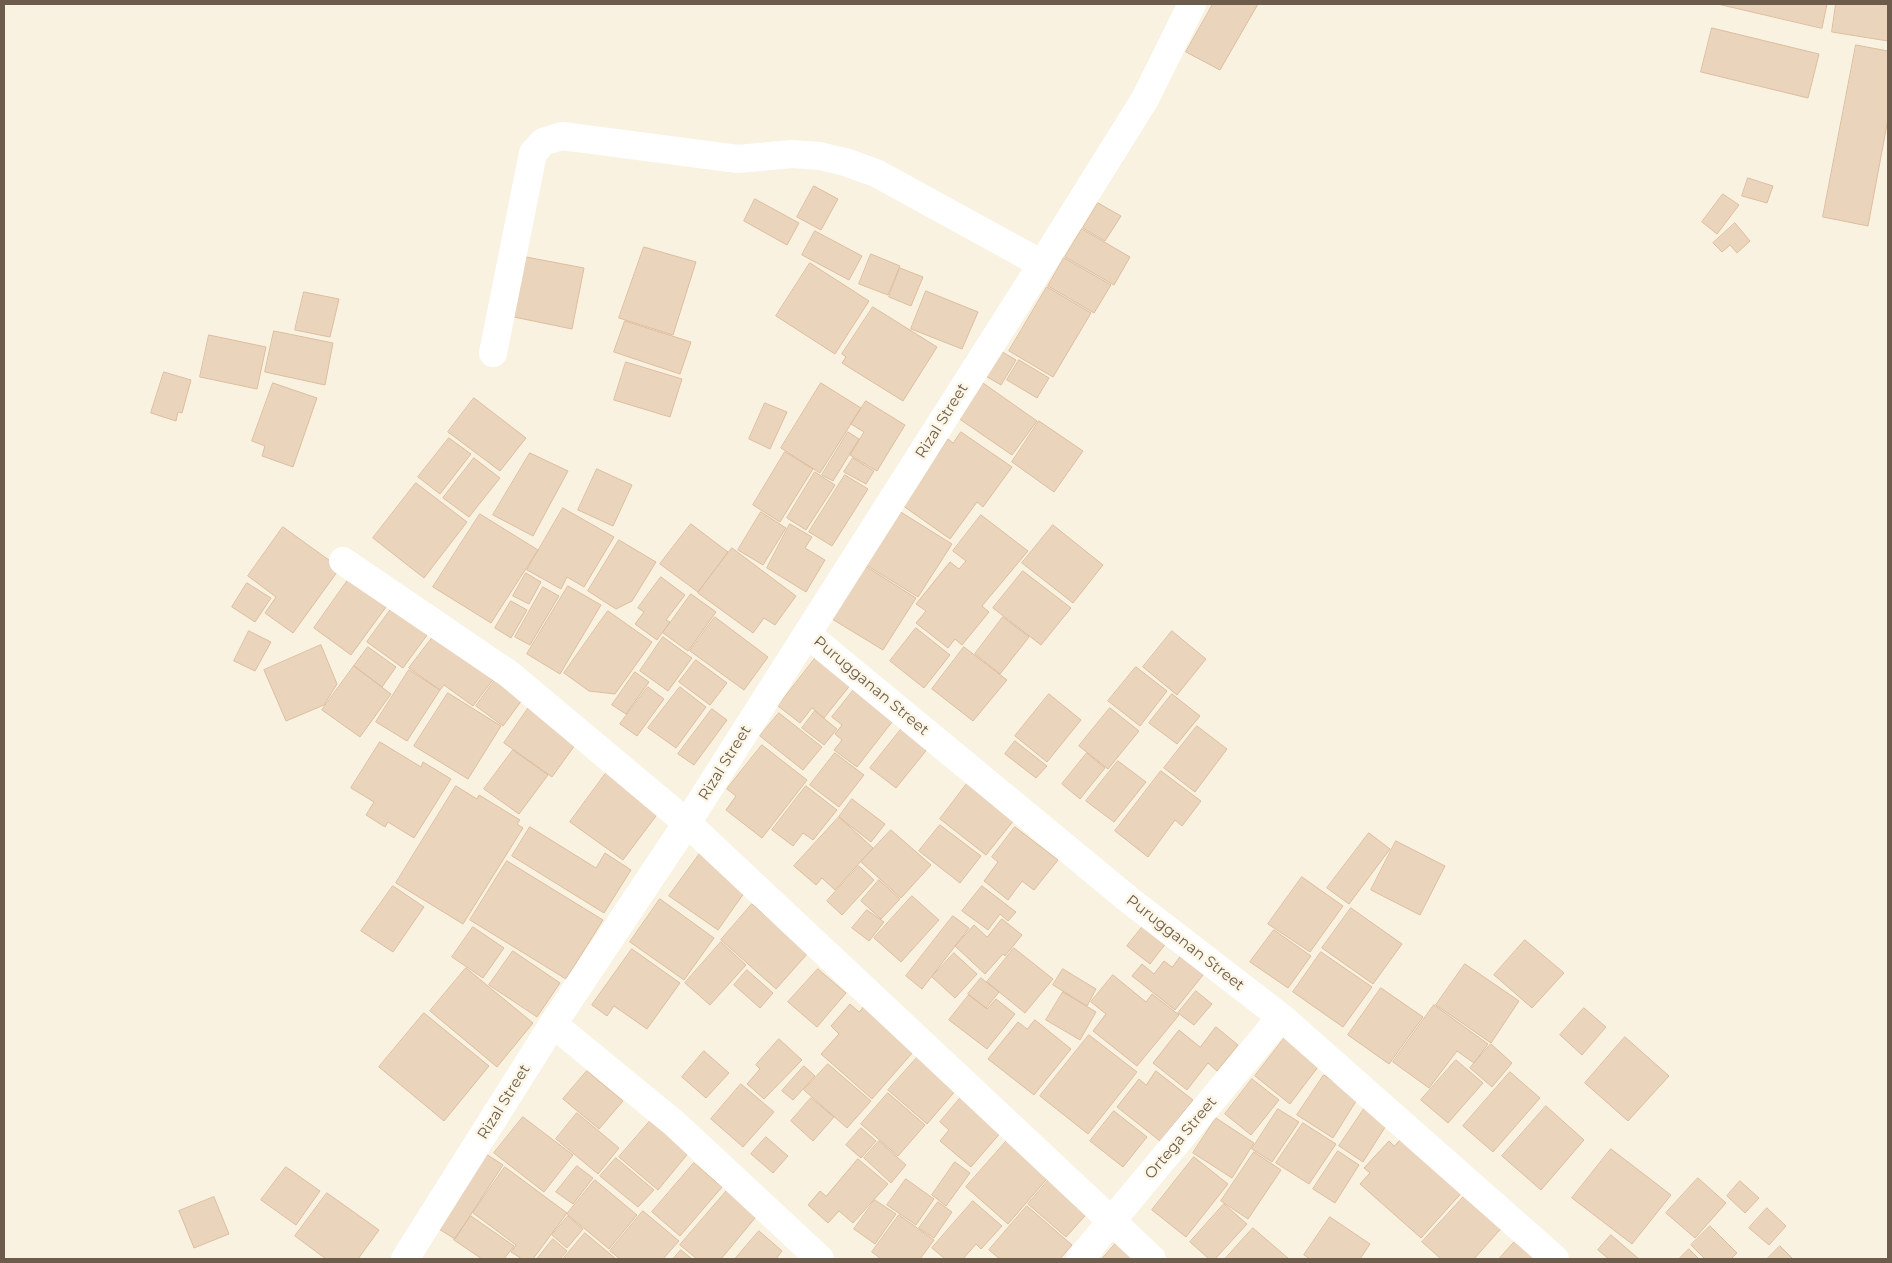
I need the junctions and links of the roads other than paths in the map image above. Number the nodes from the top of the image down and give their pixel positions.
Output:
1 (1192, 4) edge
2 (1042, 264) junction
3 (493, 353) dead end
4 (343, 561) dead end
5 (808, 634) junction
6 (687, 823) junction
7 (1281, 1018) junction
8 (553, 1024) junction
9 (1112, 1221) junction
10 (405, 1259) edge
11 (820, 1259) edge
12 (1080, 1259) edge
13 (1152, 1259) edge
14 (1555, 1259) edge

1 - 2 street, Rizal Street
2 - 3 street
2 - 5 street, Rizal Street
4 - 6 street
5 - 6 street, Rizal Street
5 - 7 street, Purugganan Street
6 - 8 street, Rizal Street
6 - 9 street
7 - 9 street, Ortega Street
7 - 14 street, Purugganan Street
8 - 10 street, Rizal Street
8 - 11 street
9 - 12 street, Ortega Street
9 - 13 street

